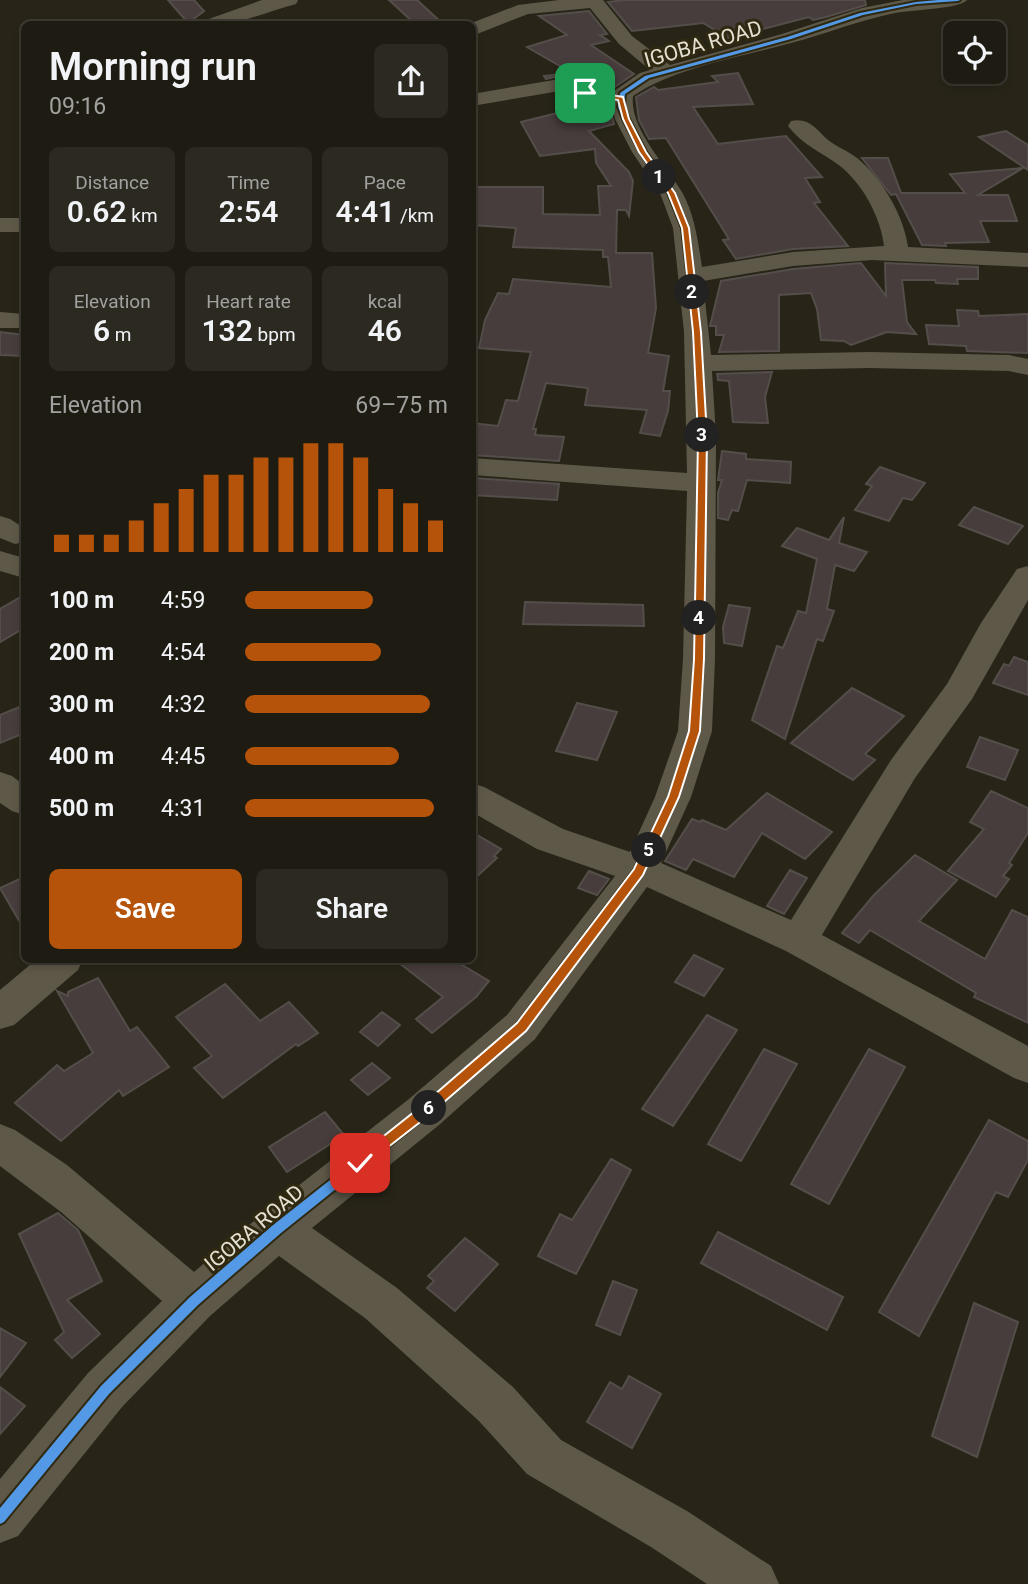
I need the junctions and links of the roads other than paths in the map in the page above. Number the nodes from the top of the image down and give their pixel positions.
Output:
1 (289, 0) edge
2 (958, 0) edge
3 (594, 1) edge
4 (221, 21) edge
5 (476, 28) edge
6 (666, 71) junction
7 (621, 98) junction
8 (476, 99) edge
9 (799, 127) dead end
10 (0, 225) edge
11 (21, 225) edge
12 (897, 254) junction
13 (1028, 260) edge
14 (689, 276) junction
15 (0, 320) edge
16 (21, 321) edge
17 (697, 363) junction
18 (1028, 367) edge
19 (476, 466) edge
20 (701, 483) junction
21 (0, 561) edge
22 (21, 567) edge
23 (1028, 576) edge
24 (0, 785) edge
25 (476, 798) edge
26 (21, 800) edge
27 (638, 872) junction
28 (799, 940) junction
29 (59, 963) edge
30 (0, 1013) edge
31 (1028, 1066) edge
32 (0, 1143) edge
33 (277, 1229) junction
34 (194, 1301) junction
35 (0, 1518) edge
36 (753, 1584) edge

1 - 4 street
2 - 6 street, IGOBA ROAD
3 - 5 street
3 - 6 street
6 - 7 street, IGOBA ROAD
7 - 8 street
7 - 14 street, IGOBA ROAD
9 - 12 street
10 - 11 street
12 - 13 street
12 - 14 street
14 - 17 street, IGOBA ROAD
15 - 16 street
17 - 18 street
17 - 20 street, IGOBA ROAD
19 - 20 street
20 - 27 street, IGOBA ROAD
21 - 22 street
23 - 28 street
24 - 26 street
25 - 27 street
27 - 28 street
27 - 33 street, IGOBA ROAD
28 - 31 street
29 - 30 street
32 - 34 street
33 - 34 street, IGOBA ROAD
33 - 36 street
34 - 35 street, IGOBA ROAD

